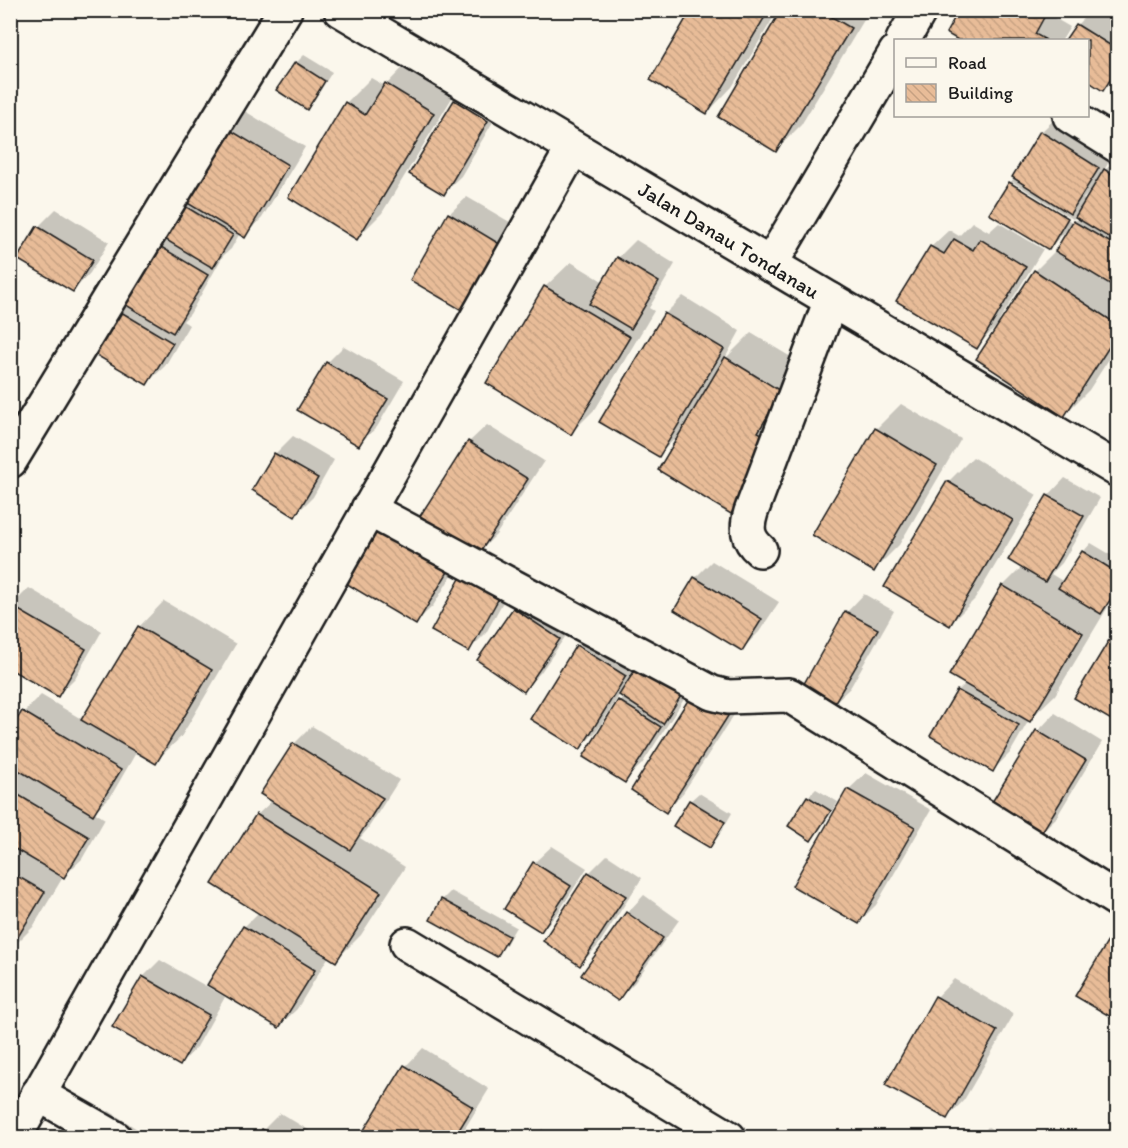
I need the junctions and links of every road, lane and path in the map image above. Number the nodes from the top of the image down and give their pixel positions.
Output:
1 (285, 10) edge
2 (341, 10) edge
3 (920, 10) edge
4 (390, 23) edge
5 (904, 39) edge
6 (894, 55) edge
7 (1072, 117) edge
8 (1118, 146) edge
9 (573, 148) junction
10 (770, 264) junction
11 (831, 300) junction
12 (10, 461) edge
13 (1118, 470) edge
14 (368, 509) junction
15 (760, 550) dead end
16 (1118, 900) edge
17 (407, 944) dead end
18 (38, 1094) junction
19 (14, 1137) edge
20 (115, 1137) edge
21 (729, 1137) edge

1 - 12 street
2 - 4 street, Jalan Danau Tondanau
3 - 5 street
4 - 9 street, Jalan Danau Tondanau
6 - 10 street
7 - 8 street
9 - 10 street, Jalan Danau Tondanau
9 - 14 street
10 - 11 street, Jalan Danau Tondanau
11 - 13 street, Jalan Danau Tondanau
11 - 15 street
14 - 16 street
14 - 18 street
17 - 21 street
18 - 19 street
18 - 20 street

